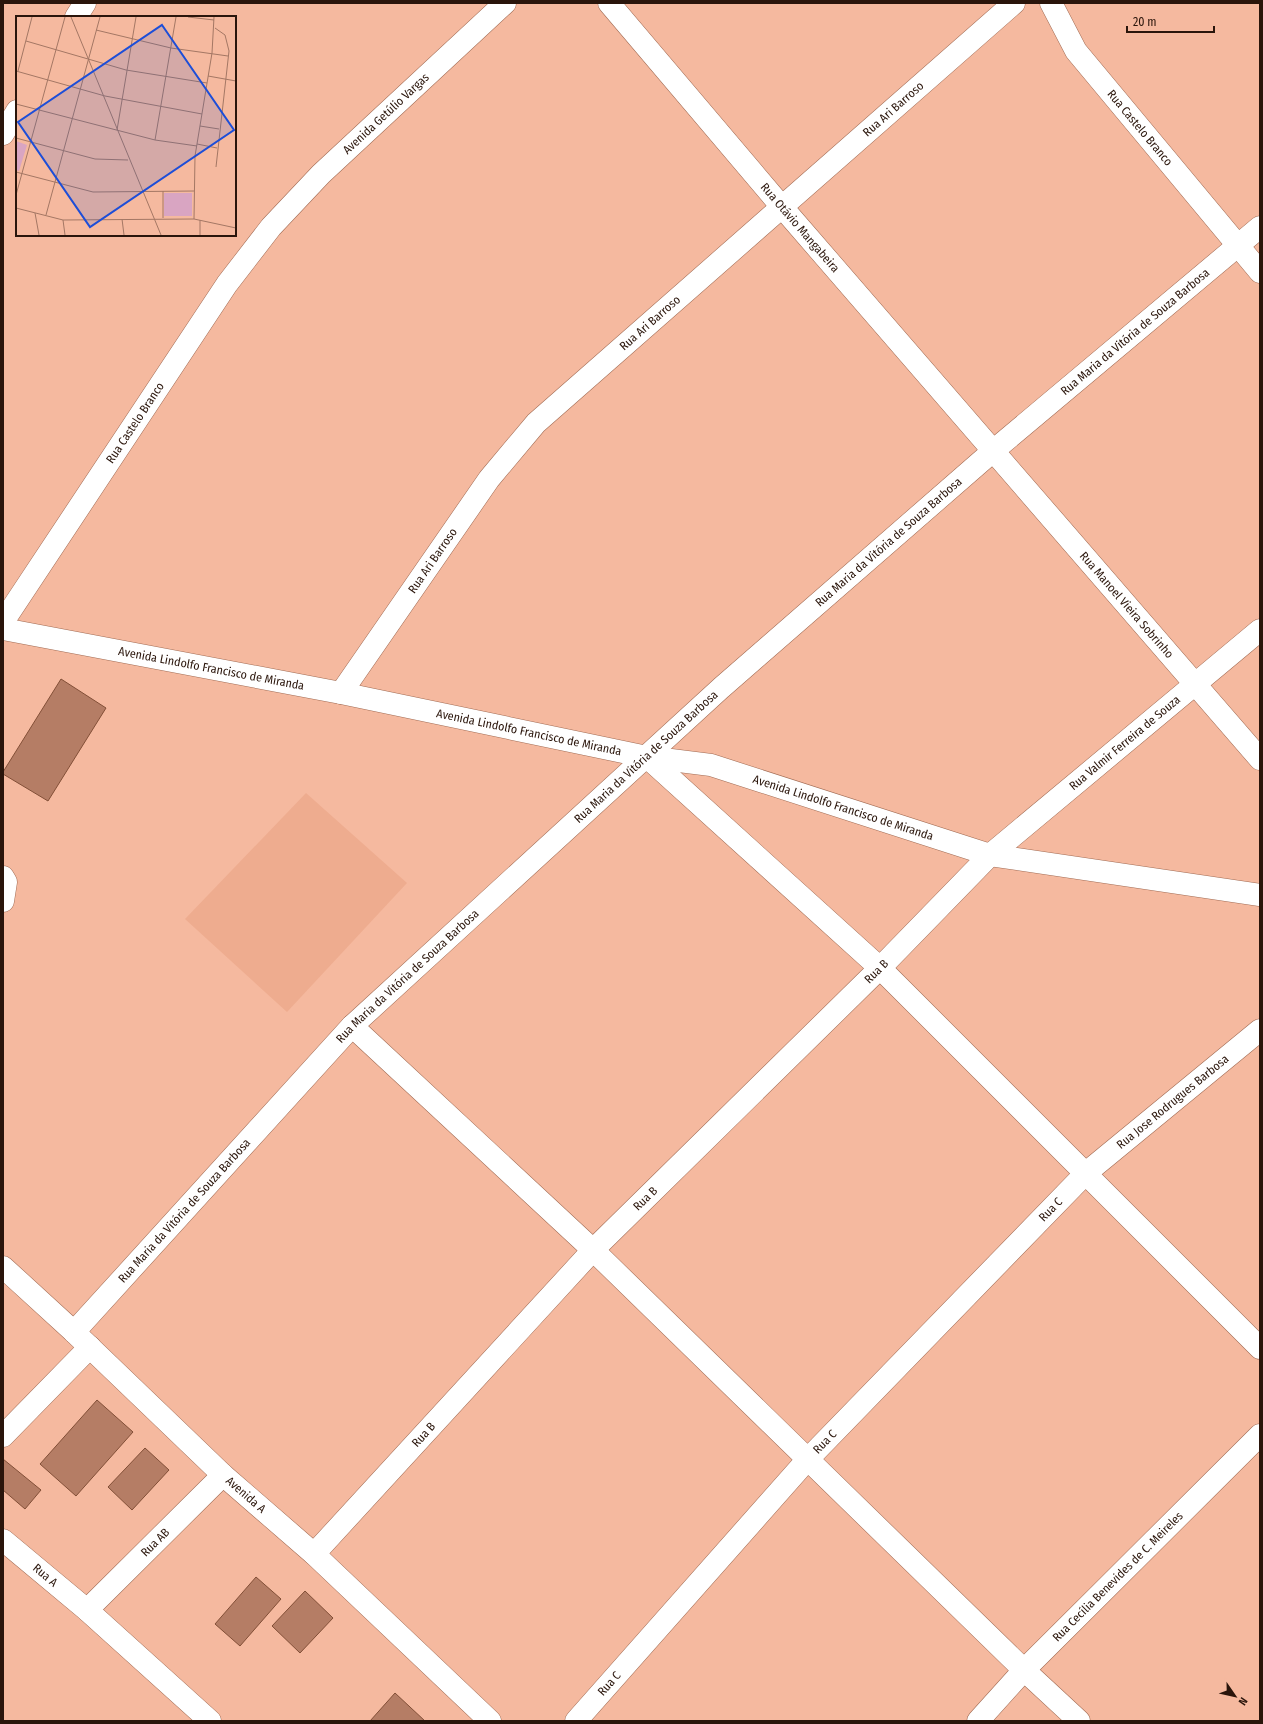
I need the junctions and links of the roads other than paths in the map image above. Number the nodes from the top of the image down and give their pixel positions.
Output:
1 (85, 3) edge
2 (505, 3) edge
3 (609, 3) edge
4 (1014, 3) edge
5 (1051, 3) edge
6 (77, 16) edge
7 (16, 114) edge
8 (3, 134) edge
9 (782, 207) junction
10 (271, 227) joint
11 (1260, 227) edge
12 (1238, 247) junction
13 (1260, 272) edge
14 (993, 451) junction
15 (3, 622) edge
16 (3, 629) edge
17 (1260, 630) edge
18 (1195, 686) junction
19 (341, 693) junction
20 (647, 757) junction
21 (1260, 759) edge
22 (990, 855) junction
23 (3, 877) edge
24 (1260, 895) edge
25 (3, 901) edge
26 (880, 968) junction
27 (352, 1026) junction
28 (1260, 1030) edge
29 (1086, 1173) junction
30 (593, 1250) junction
31 (3, 1267) edge
32 (74, 1332) junction
33 (90, 1347) junction
34 (1260, 1348) edge
35 (1260, 1435) edge
36 (3, 1436) edge
37 (807, 1460) junction
38 (223, 1475) junction
39 (3, 1540) edge
40 (314, 1554) junction
41 (86, 1610) junction
42 (1024, 1670) junction
43 (210, 1721) edge
44 (490, 1721) edge
45 (576, 1721) edge
46 (978, 1721) edge
47 (1079, 1721) edge

1 - 6 street
2 - 10 street, Avenida Getúlio Vargas
3 - 9 street, Rua Otávio Mangabeira
4 - 9 street, Rua Ari Barroso
5 - 12 street, Rua Castelo Branco
7 - 8 street
9 - 14 street, Rua Otávio Mangabeira
9 - 19 street, Rua Ari Barroso
10 - 15 street, Rua Castelo Branco
11 - 12 street, Rua Maria da Vitória de Souza Barbosa
12 - 13 street, Rua Castelo Branco
12 - 14 street, Rua Maria da Vitória de Souza Barbosa
14 - 18 street, Rua Manoel Vieira Sobrinho
14 - 20 street, Rua Maria da Vitória de Souza Barbosa
16 - 19 street, Avenida Lindolfo Francisco de Miranda
17 - 18 street, Rua Valmir Ferreira de Souza
18 - 21 street, Rua Manoel Vieira Sobrinho
18 - 22 street, Rua Valmir Ferreira de Souza
19 - 20 street, Avenida Lindolfo Francisco de Miranda
20 - 22 street, Avenida Lindolfo Francisco de Miranda
20 - 26 street
20 - 27 street, Rua Maria da Vitória de Souza Barbosa
22 - 24 street, Avenida Lindolfo Francisco de Miranda
22 - 26 street, Rua B
23 - 25 street
26 - 29 street
26 - 30 street, Rua B
27 - 30 street
27 - 32 street, Rua Maria da Vitória de Souza Barbosa
28 - 29 street, Rua Jose Rodrugues Barbosa
29 - 34 street
29 - 37 street, Rua C
30 - 37 street
30 - 40 street, Rua B
31 - 32 street, Avenida A
32 - 33 street, Avenida A
33 - 36 street
33 - 38 street, Avenida A
35 - 42 street, Rua Cecília Benevides de C. Meireles
37 - 42 street
37 - 45 street, Rua C
38 - 40 street, Avenida A
38 - 41 street, Rua AB
39 - 41 street, Rua A
40 - 44 street, Avenida A
41 - 43 street, Rua A
42 - 46 street, Rua Cecília Benevides de C. Meireles
42 - 47 street

